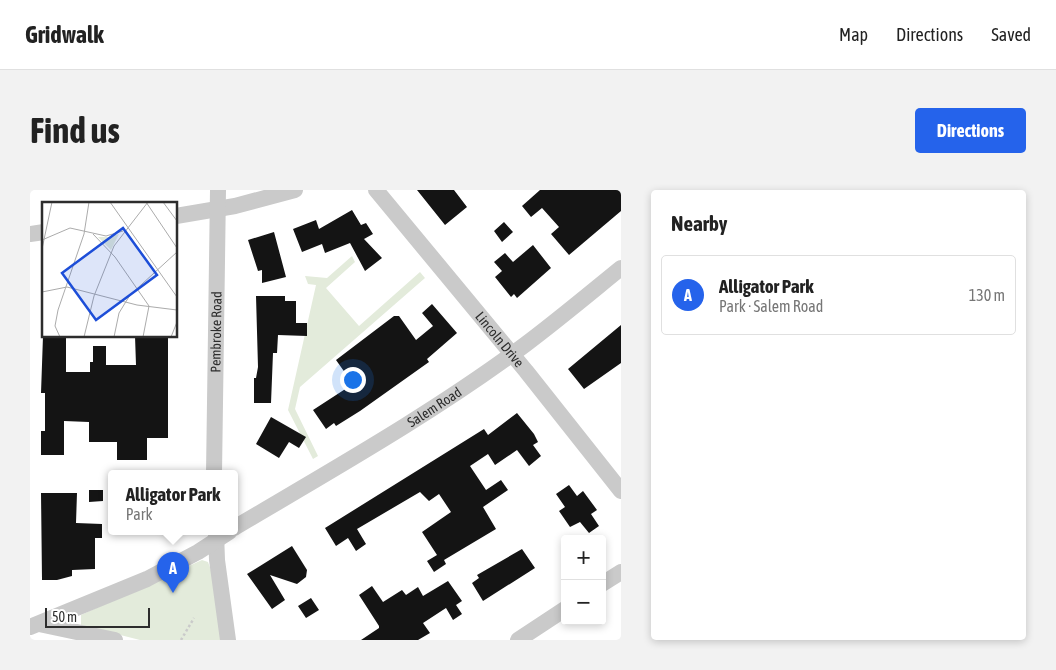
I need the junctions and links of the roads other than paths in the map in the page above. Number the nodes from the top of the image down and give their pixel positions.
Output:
1 (218, 190) edge
2 (295, 190) edge
3 (376, 190) edge
4 (217, 209) junction
5 (178, 216) edge
6 (621, 268) edge
7 (512, 354) junction
8 (214, 470) edge
9 (621, 491) edge
10 (238, 526) edge
11 (219, 535) edge
12 (220, 535) edge
13 (621, 572) edge
14 (606, 581) edge
15 (561, 612) edge
16 (35, 626) edge
17 (115, 640) edge
18 (228, 640) edge
19 (518, 640) edge

1 - 4 street, Pembroke Road
2 - 4 street
3 - 7 street, Lincoln Drive
4 - 5 street
4 - 8 street, Pembroke Road
6 - 7 street, Salem Road
7 - 9 street, Lincoln Drive
7 - 10 street, Salem Road
11 - 16 street
12 - 18 street
13 - 14 street
15 - 19 street
16 - 17 street

